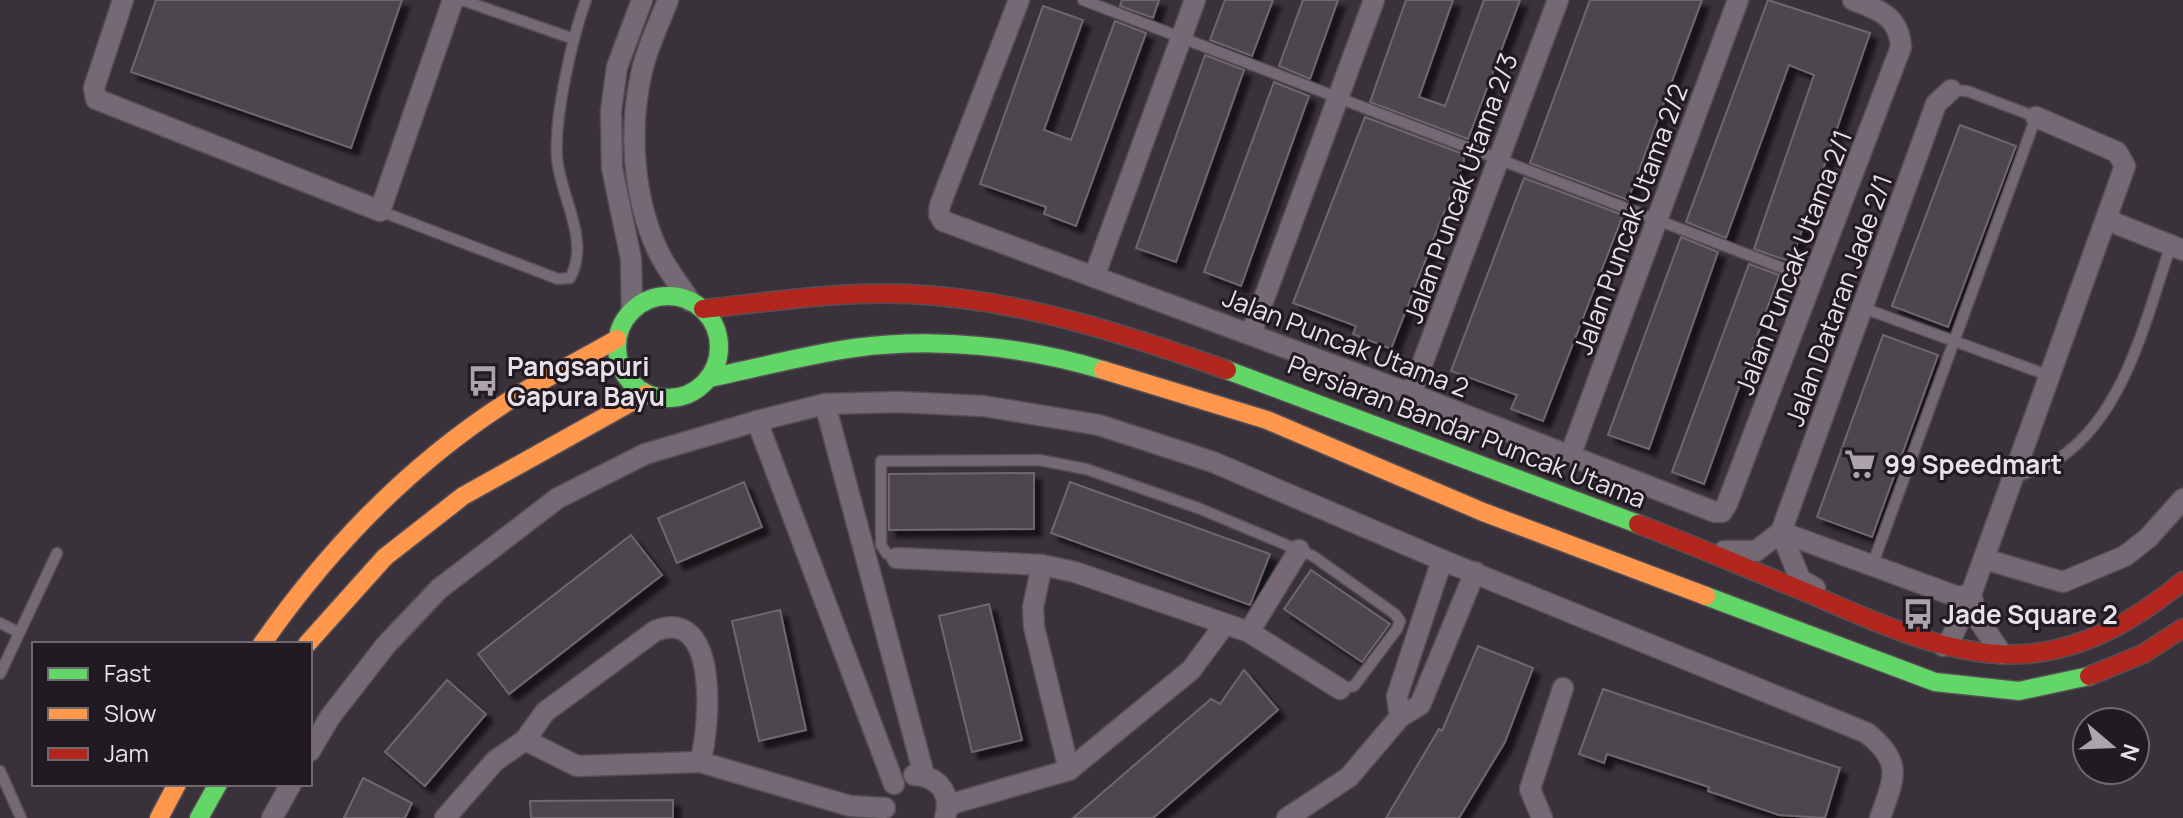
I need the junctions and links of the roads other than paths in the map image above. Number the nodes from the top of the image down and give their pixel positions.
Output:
1 (123, 0) edge
2 (453, 0) edge
3 (462, 0) edge
4 (586, 0) edge
5 (642, 0) edge
6 (668, 0) edge
7 (1019, 0) edge
8 (1083, 0) edge
9 (1195, 0) edge
10 (1374, 0) edge
11 (1558, 0) edge
12 (1738, 0) edge
13 (1853, 0) edge
14 (1181, 38) junction
15 (574, 39) junction
16 (1951, 90) joint
17 (1338, 98) junction
18 (2036, 117) junction
19 (1498, 159) junction
20 (380, 211) junction
21 (1657, 220) junction
22 (2107, 220) junction
23 (2177, 248) edge
24 (1094, 277) junction
25 (1814, 280) junction
26 (696, 305) junction
27 (1863, 308) junction
28 (632, 310) junction
29 (1251, 334) junction
30 (617, 339) junction
31 (1954, 341) junction
32 (2050, 376) junction
33 (709, 378) junction
34 (646, 394) junction
35 (1411, 394) junction
36 (825, 404) junction
37 (757, 421) junction
38 (1570, 456) junction
39 (2013, 479) junction
40 (2183, 499) edge
41 (1722, 512) joint
42 (1781, 532) junction
43 (1664, 534) junction
44 (1299, 550) junction
45 (57, 553) dead end
46 (897, 558) joint
47 (1984, 559) junction
48 (1442, 560) junction
49 (1042, 565) junction
50 (1872, 566) junction
51 (1475, 572) junction
52 (2183, 581) edge
53 (1971, 594) junction
54 (1850, 610) junction
55 (0, 623) edge
56 (1225, 624) junction
57 (2183, 628) edge
58 (18, 632) junction
59 (1249, 632) junction
60 (263, 642) edge
61 (309, 642) edge
62 (1943, 646) junction
63 (2002, 654) junction
64 (0, 674) edge
65 (1563, 688) dead end
66 (1340, 689) joint
67 (1400, 717) junction
68 (525, 740) junction
69 (312, 748) edge
70 (700, 762) junction
71 (1069, 770) junction
72 (0, 771) edge
73 (924, 775) junction
74 (894, 784) junction
75 (176, 786) edge
76 (217, 786) edge
77 (290, 786) edge
78 (946, 811) edge
79 (886, 813) edge
80 (21, 818) edge
81 (159, 818) edge
82 (199, 818) edge
83 (272, 818) edge
84 (445, 818) edge
85 (1287, 818) edge
86 (1542, 818) edge
87 (1880, 818) edge

1 - 20 street
2 - 20 street
3 - 15 lane
4 - 15 lane
5 - 28 street
6 - 26 street
7 - 24 street, Jalan Puncak Utama 2
8 - 14 lane
9 - 14 street
10 - 17 street
11 - 19 street, Jalan Puncak Utama 2/3
12 - 21 street, Jalan Puncak Utama 2/2
13 - 25 street, Jalan Puncak Utama 2/1
14 - 17 lane
14 - 24 street
15 - 20 lane
16 - 18 lane
16 - 27 street, Jalan Dataran Jade 2/1
17 - 19 lane
17 - 29 street
18 - 22 street
18 - 31 lane
19 - 21 lane
19 - 35 street, Jalan Puncak Utama 2/3
21 - 25 lane
21 - 38 street, Jalan Puncak Utama 2/2
22 - 23 street
22 - 32 street
23 - 39 lane
24 - 29 street, Jalan Puncak Utama 2
25 - 41 street, Jalan Puncak Utama 2/1
26 - 28 street
26 - 33 street
26 - 43 street, Persiaran Bandar Puncak Utama
27 - 31 lane
27 - 42 street, Jalan Dataran Jade 2/1
28 - 30 street
29 - 35 street, Jalan Puncak Utama 2
30 - 34 street
30 - 60 street
31 - 32 lane
31 - 50 lane
32 - 39 street
33 - 34 street
33 - 57 street
34 - 61 street
35 - 38 street, Jalan Puncak Utama 2
36 - 37 street
36 - 48 street
36 - 73 street
37 - 69 street
37 - 74 street
38 - 41 street, Jalan Puncak Utama 2
39 - 47 street
40 - 47 street
42 - 43 street
42 - 50 street
42 - 54 street
43 - 54 street, Persiaran Bandar Puncak Utama
44 - 46 lane
44 - 59 street
44 - 66 lane
45 - 58 lane
46 - 49 street
47 - 53 street
48 - 51 street
48 - 67 street
49 - 56 street
49 - 71 street
50 - 53 street
51 - 67 street
51 - 87 street
52 - 63 street, Persiaran Bandar Puncak Utama
53 - 62 street
53 - 63 street
54 - 62 street, Persiaran Bandar Puncak Utama
55 - 58 lane
56 - 59 street
56 - 71 street
58 - 64 lane
59 - 66 street
62 - 63 street, Persiaran Bandar Puncak Utama
65 - 86 street
67 - 85 street
68 - 70 street
68 - 70 street
68 - 84 street
70 - 79 street
71 - 78 street
72 - 80 lane
73 - 74 street
73 - 78 street
74 - 79 street
75 - 81 street
76 - 82 street
77 - 83 street

